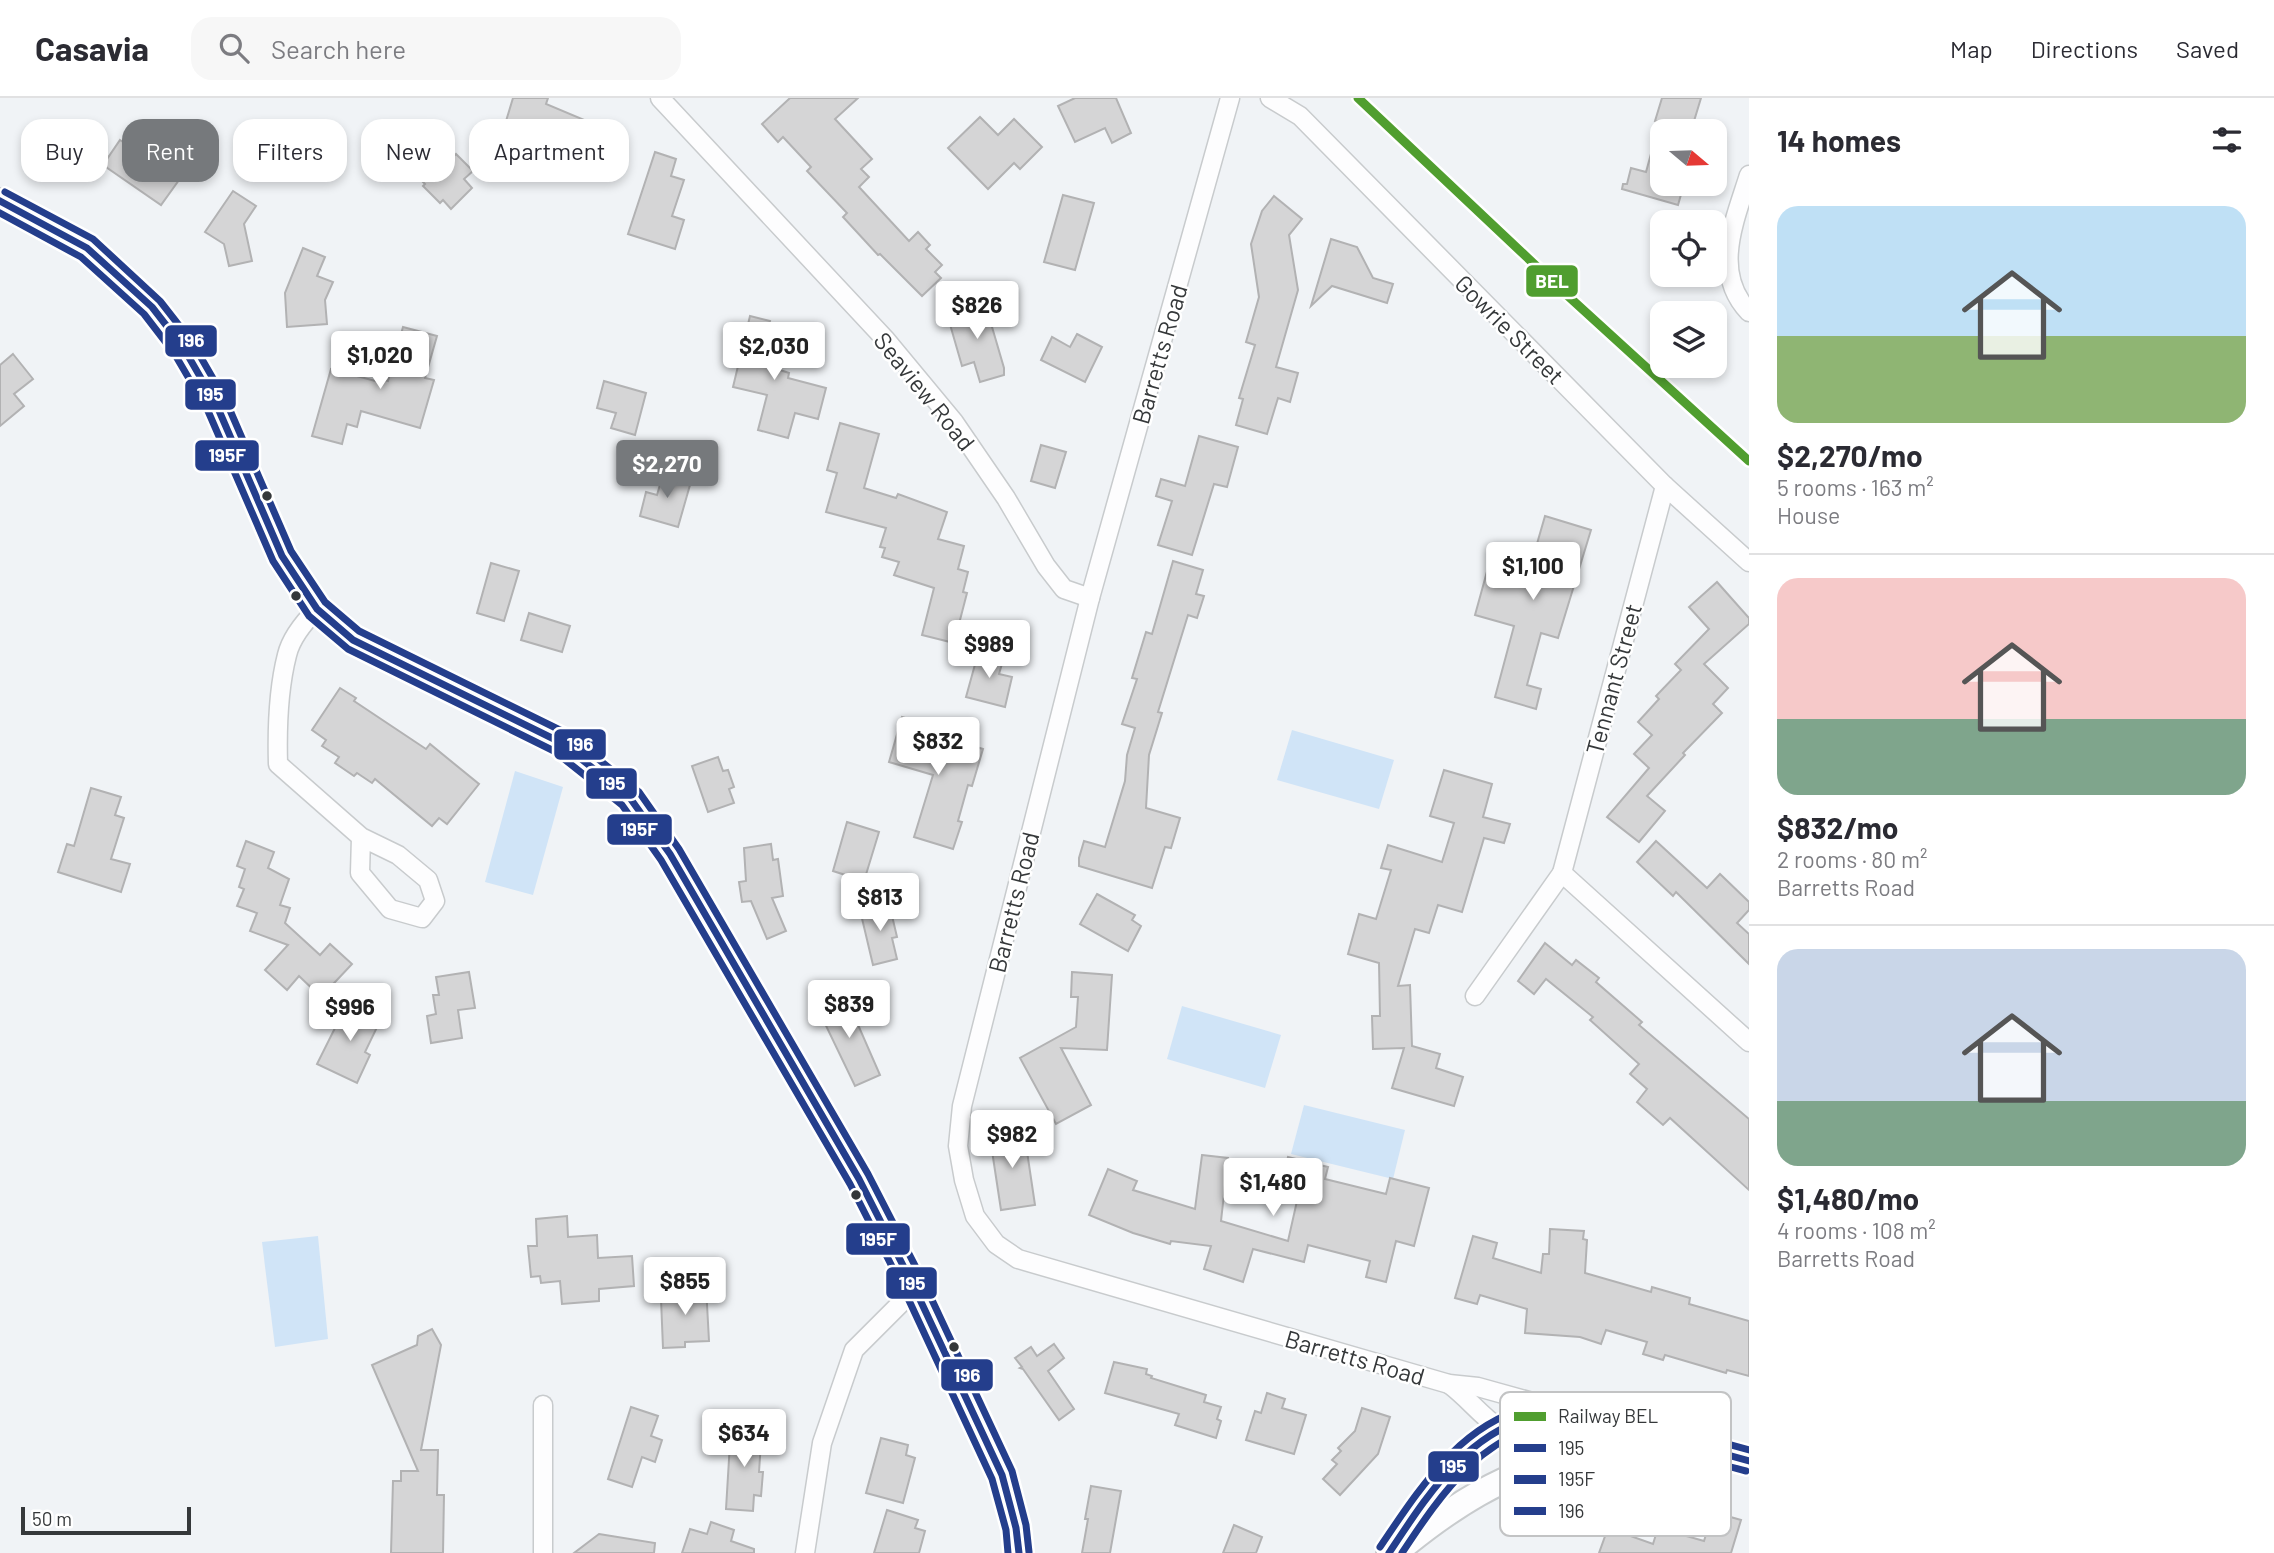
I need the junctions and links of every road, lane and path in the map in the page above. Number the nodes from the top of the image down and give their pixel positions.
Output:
1 (660, 98) edge
2 (1230, 98) edge
3 (1270, 98) edge
4 (1749, 175) edge
5 (0, 201) edge
6 (1749, 312) edge
7 (1665, 486) junction
8 (1749, 562) edge
9 (1090, 598) junction
10 (317, 609) junction
11 (360, 837) junction
12 (1562, 873) junction
13 (1475, 996) dead end
14 (1749, 1042) edge
15 (915, 1289) junction
16 (1449, 1384) junction
17 (1500, 1393) edge
18 (543, 1405) dead end
19 (1499, 1428) joint
20 (1731, 1457) edge
21 (1731, 1461) edge
22 (1749, 1462) edge
23 (1500, 1484) edge
24 (543, 1553) edge
25 (806, 1553) edge
26 (1018, 1553) edge
27 (1389, 1553) edge
28 (1395, 1553) edge

1 - 9 street, Seaview Road
2 - 9 street, Barretts Road
3 - 7 street, Gowrie Street
4 - 6 street
5 - 10 main road
7 - 8 street, Gowrie Street
7 - 12 street, Tennant Street
9 - 16 street, Barretts Road
10 - 11 street
10 - 15 main road
11 - 11 street
12 - 13 street, Tennant Street
12 - 14 street
15 - 25 street
15 - 26 main road
16 - 17 street, Barretts Road
16 - 19 street, Barretts Road
18 - 24 street
19 - 27 main road
20 - 22 main road
21 - 22 main road
23 - 28 main road

